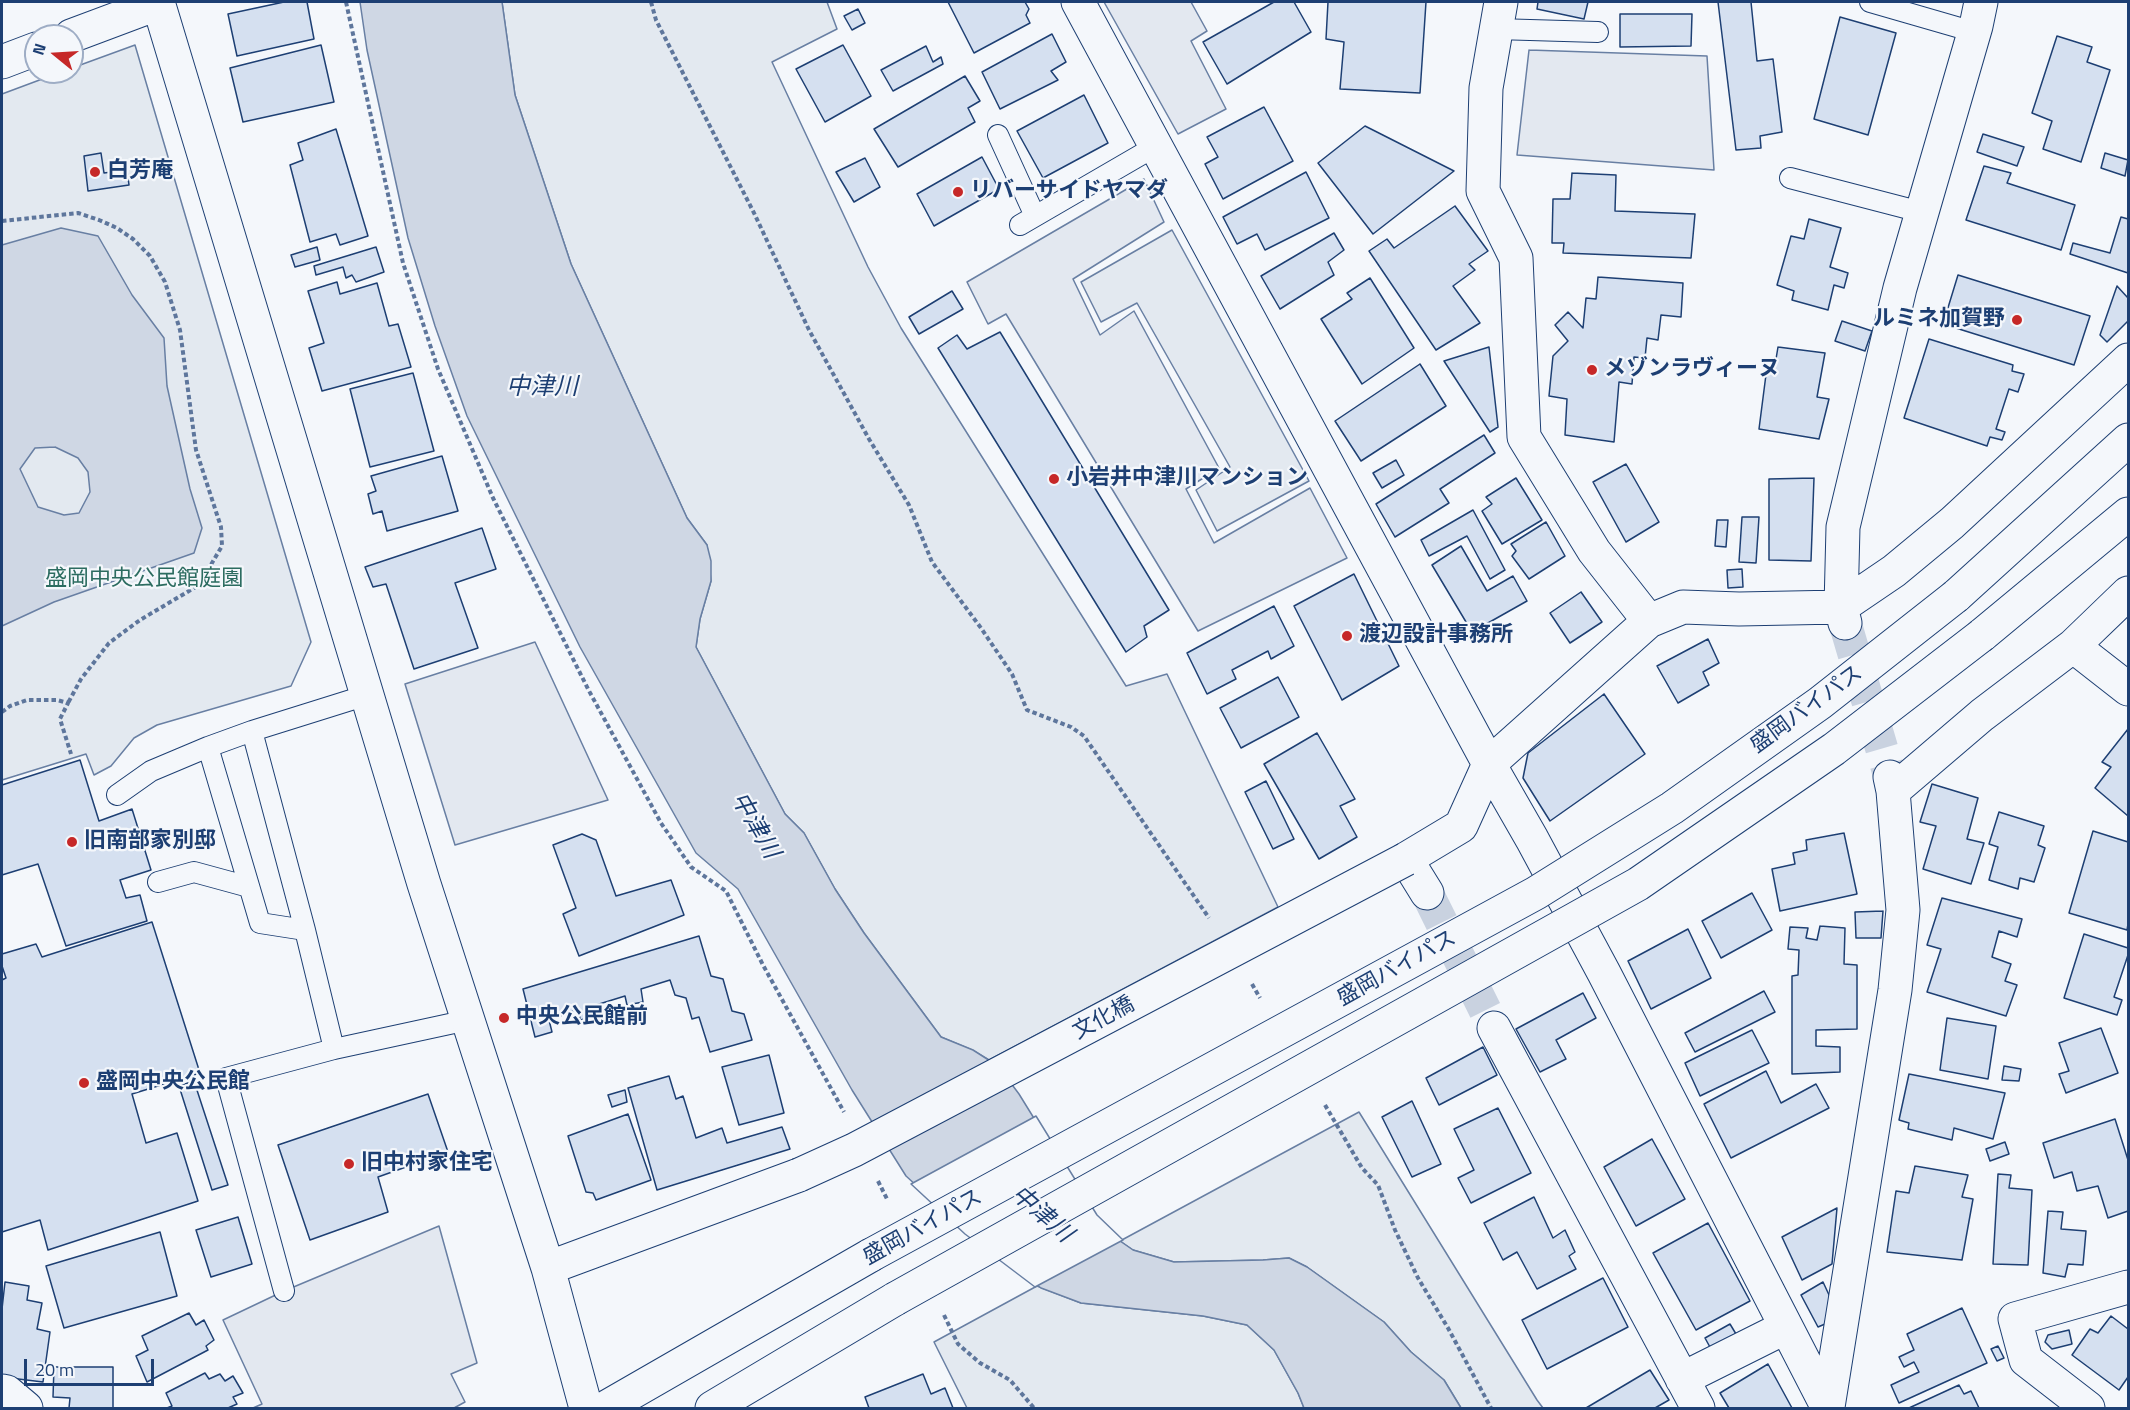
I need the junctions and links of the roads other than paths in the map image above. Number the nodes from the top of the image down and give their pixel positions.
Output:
1 (158, 2) edge
2 (1078, 2) edge
3 (1870, 2) edge
4 (1499, 15) edge
5 (1978, 17) edge
6 (84, 31) edge
7 (1598, 33) dead end
8 (24, 54) edge
9 (2, 62) edge
10 (998, 135) dead end
11 (1155, 146) junction
12 (1790, 178) dead end
13 (1921, 213) junction
14 (2128, 360) edge
15 (2128, 440) edge
16 (2128, 514) edge
17 (2128, 593) edge
18 (1843, 615) junction
19 (1649, 621) junction
20 (2073, 646) junction
21 (2128, 690) edge
22 (367, 695) junction
23 (252, 731) junction
24 (207, 747) junction
25 (1489, 765) junction
26 (117, 795) dead end
27 (1406, 859) junction
28 (158, 882) dead end
29 (249, 887) junction
30 (1427, 892) tunnel mouth
31 (305, 930) junction
32 (468, 1020) junction
33 (1494, 1028) tunnel mouth
34 (334, 1049) junction
35 (548, 1268) junction
36 (2128, 1287) edge
37 (284, 1291) dead end
38 (1786, 1327) junction
39 (1682, 1379) junction
40 (2, 1390) edge
41 (26, 1408) edge
42 (586, 1408) edge
43 (605, 1408) edge
44 (712, 1408) edge
45 (1698, 1408) edge
46 (1828, 1408) edge
47 (2088, 1408) edge

1 - 6 main road
1 - 22 main road
2 - 11 main road
3 - 5 lane
4 - 7 lane
4 - 19 main road
5 - 13 main road
8 - 9 main road
10 - 11 lane
11 - 25 main road
12 - 13 lane
13 - 18 main road
14 - 18 main road
15 - 43 main road, 盛岡バイパス, bridge
16 - 44 main road, 盛岡バイパス, bridge
17 - 20 main road
18 - 19 main road
19 - 25 main road
20 - 21 main road
20 - 46 main road
22 - 23 lane
22 - 32 main road
23 - 24 lane
23 - 31 lane
24 - 26 lane
24 - 29 lane
25 - 27 main road, 文化橋
25 - 38 main road
27 - 30 main road
27 - 35 main road, 文化橋, bridge
28 - 29 lane
29 - 31 lane
31 - 34 lane
32 - 34 lane
32 - 35 main road
33 - 39 main road
34 - 37 lane
35 - 42 main road
36 - 47 main road
38 - 39 main road
38 - 46 main road
39 - 45 main road
40 - 41 main road

